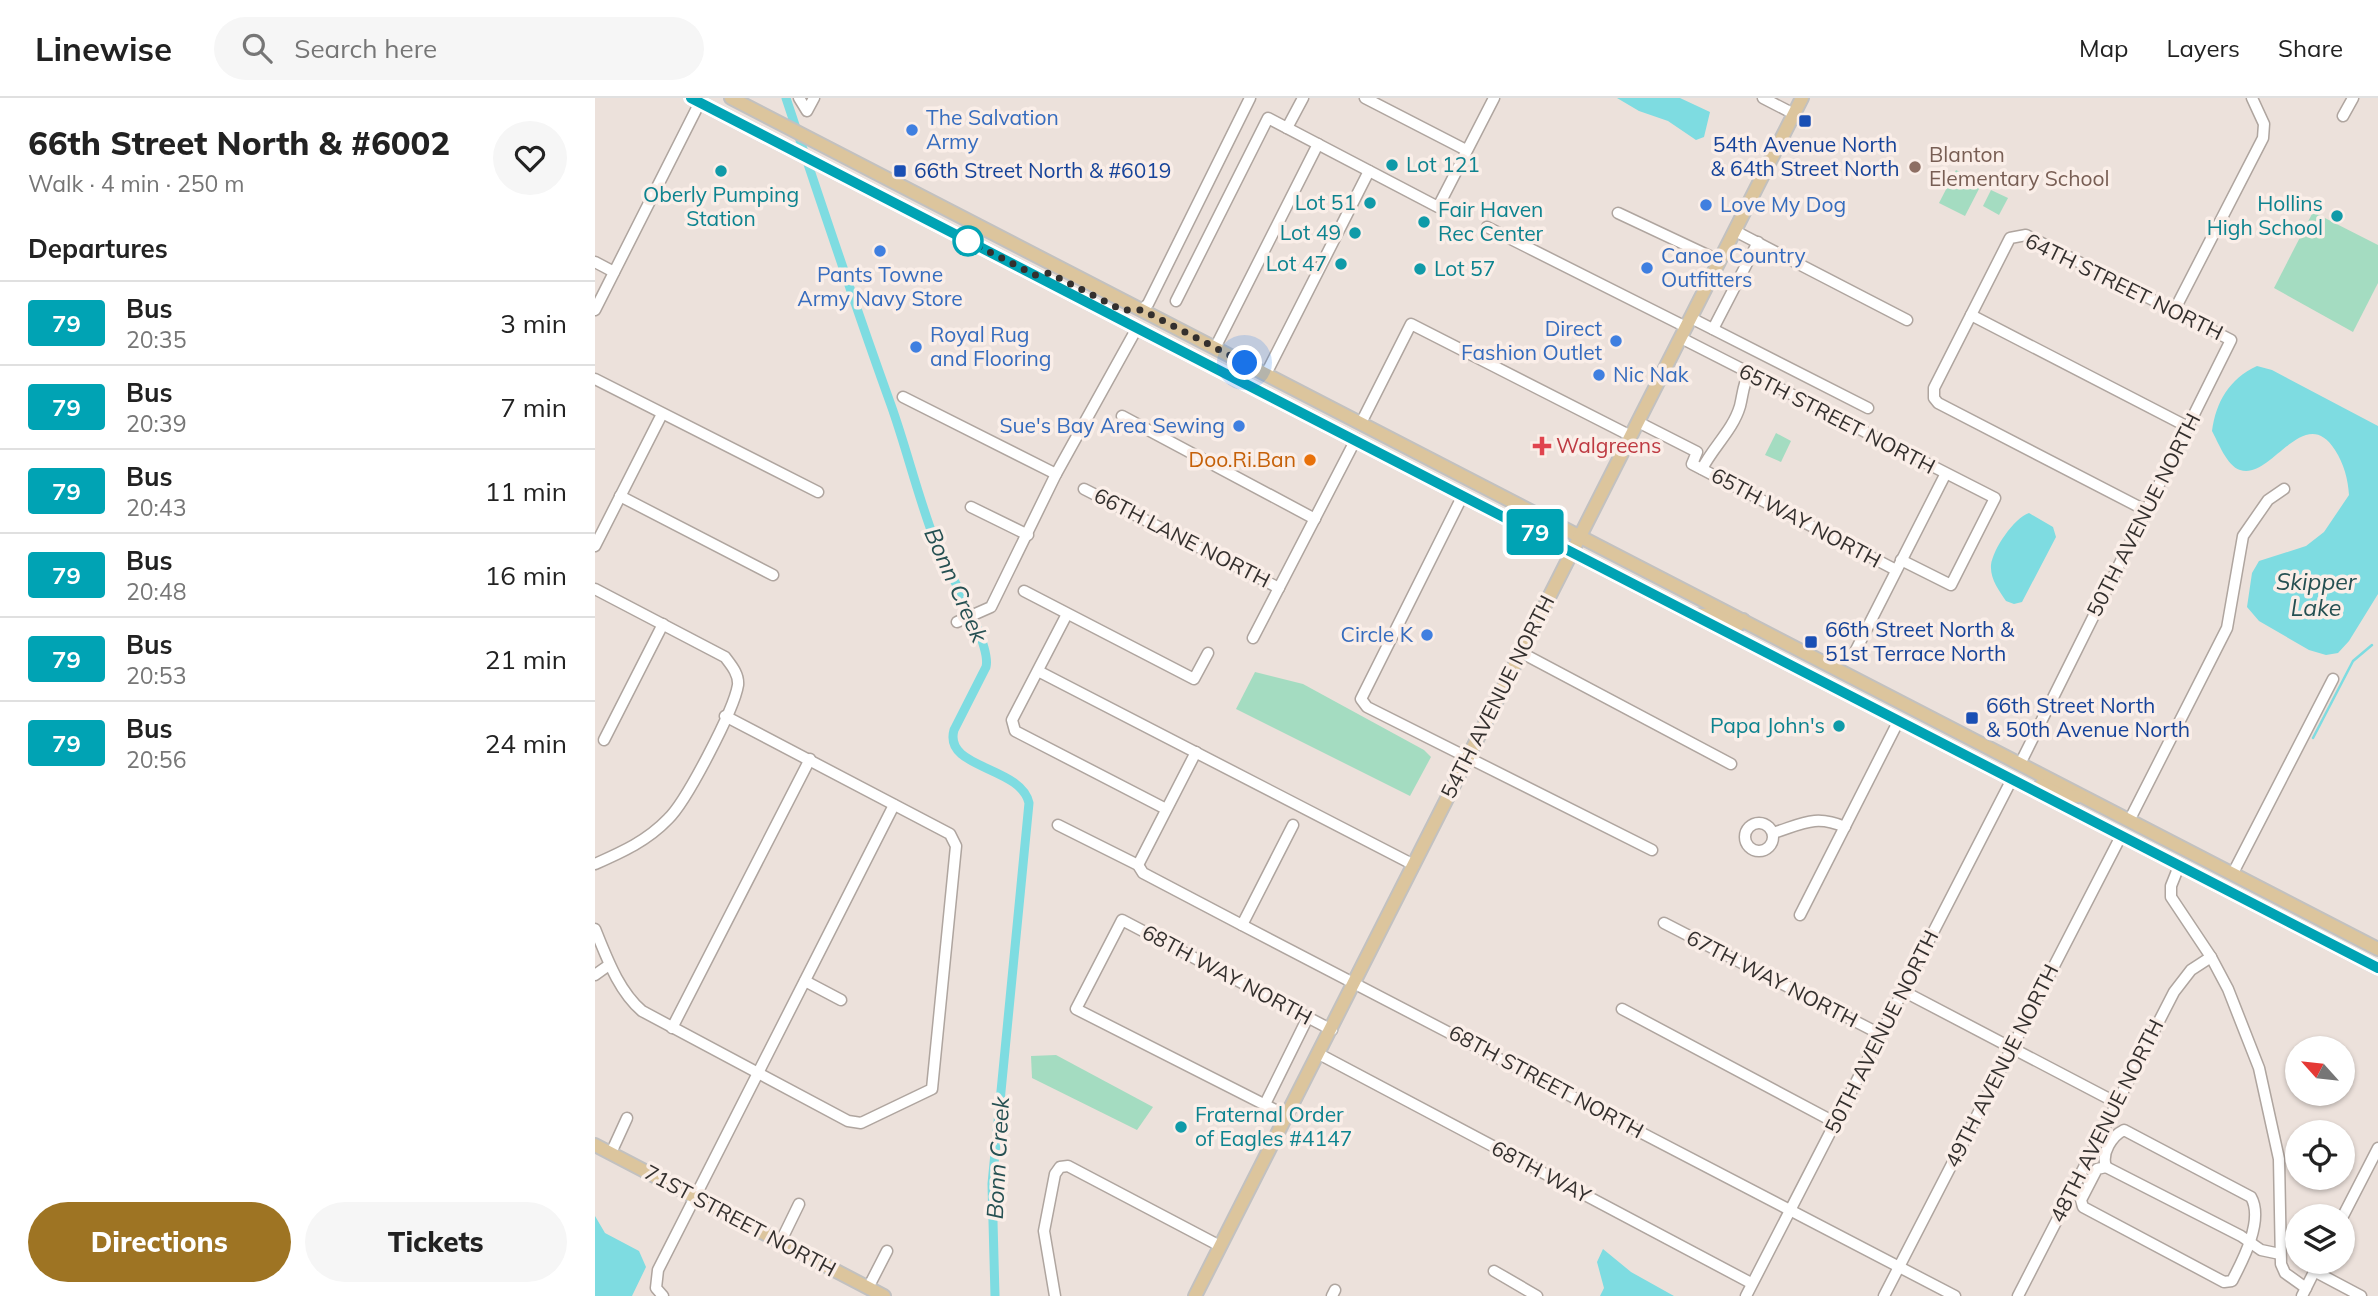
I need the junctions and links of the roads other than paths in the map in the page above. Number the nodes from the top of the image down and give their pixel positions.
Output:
1 (731, 98) edge
2 (799, 98) edge
3 (814, 98) edge
4 (1250, 98) edge
5 (1303, 98) edge
6 (1365, 98) edge
7 (1494, 98) edge
8 (1763, 98) edge
9 (1802, 98) edge
10 (2252, 98) edge
11 (2353, 98) edge
12 (698, 100) edge
13 (1794, 114) junction
14 (2343, 116) dead end
15 (1287, 128) junction
16 (1318, 144) junction
17 (1466, 150) junction
18 (1369, 171) junction
19 (1618, 213) dead end
20 (1487, 227) dead end
21 (1735, 231) junction
22 (1758, 242) junction
23 (1720, 261) junction
24 (595, 262) edge
25 (614, 272) junction
26 (1035, 275) junction
27 (1175, 301) dead end
28 (595, 310) edge
29 (1142, 310) junction
30 (2174, 311) junction
31 (1971, 315) junction
32 (1907, 320) dead end
33 (1137, 328) junction
34 (1686, 328) junction
35 (1713, 329) junction
36 (2231, 340) joint
37 (1219, 350) junction
38 (1749, 373) junction
39 (1266, 374) junction
40 (595, 379) edge
41 (903, 397) dead end
42 (1274, 397) junction
43 (1868, 408) dead end
44 (662, 414) junction
45 (1122, 416) dead end
46 (1638, 422) junction
47 (1361, 423) junction
48 (2188, 427) junction
49 (1631, 436) junction
50 (1356, 439) junction
51 (1440, 464) junction
52 (1702, 469) junction
53 (1055, 474) junction
54 (1945, 475) junction
55 (1084, 489) dead end
56 (2284, 489) dead end
57 (818, 492) dead end
58 (1463, 495) junction
59 (620, 496) junction
60 (971, 507) dead end
61 (2145, 510) junction
62 (1315, 519) junction
63 (1028, 535) junction
64 (1581, 536) junction
65 (595, 545) edge
66 (1572, 552) junction
67 (1899, 565) junction
68 (773, 575) dead end
69 (1951, 585) joint
70 (1279, 588) junction
71 (595, 589) edge
72 (1024, 592) dead end
73 (1067, 614) junction
74 (1696, 616) junction
75 (1743, 620) junction
76 (961, 621) dead end
77 (663, 624) junction
78 (1253, 638) dead end
79 (1748, 644) junction
80 (1800, 650) junction
81 (1856, 650) dead end
82 (1520, 652) junction
83 (1208, 653) dead end
84 (1797, 669) junction
85 (1038, 671) junction
86 (2333, 679) dead end
87 (1894, 699) junction
88 (725, 716) junction
89 (1898, 722) junction
90 (1930, 738) junction
91 (604, 740) dead end
92 (1196, 752) junction
93 (1466, 758) junction
94 (810, 759) junction
95 (1731, 764) dead end
96 (2019, 764) junction
97 (2012, 779) junction
98 (2083, 796) junction
99 (894, 805) junction
100 (1166, 809) junction
101 (2130, 819) junction
102 (1058, 825) dead end
103 (1293, 825) dead end
104 (1845, 827) junction
105 (1773, 833) dead end
106 (2121, 836) junction
107 (1651, 849) dead end
108 (2160, 856) junction
109 (595, 864) edge
110 (1138, 865) junction
111 (1414, 865) junction
112 (2179, 866) junction
113 (2233, 873) junction
114 (1800, 915) dead end
115 (1664, 923) dead end
116 (1242, 925) junction
117 (595, 929) edge
118 (2378, 949) edge
119 (2211, 957) junction
120 (609, 965) junction
121 (2378, 968) edge
122 (595, 975) edge
123 (805, 981) junction
124 (1355, 982) junction
125 (1903, 990) junction
126 (841, 1000) dead end
127 (1622, 1009) dead end
128 (1308, 1017) junction
129 (672, 1028) junction
130 (1332, 1030) junction
131 (1880, 1034) junction
132 (2011, 1049) junction
133 (1319, 1054) junction
134 (757, 1075) junction
135 (2116, 1102) junction
136 (1265, 1104) junction
137 (1287, 1116) junction
138 (627, 1118) dead end
139 (1836, 1123) junction
140 (595, 1145) edge
141 (2378, 1148) edge
142 (611, 1153) junction
143 (2106, 1167) junction
144 (695, 1198) junction
145 (799, 1204) dead end
146 (2349, 1204) edge
147 (1791, 1210) junction
148 (780, 1243) junction
149 (2250, 1243) junction
150 (1220, 1246) junction
151 (887, 1251) dead end
152 (2280, 1254) junction
153 (1899, 1267) junction
154 (1494, 1271) dead end
155 (2313, 1274) edge
156 (2329, 1274) edge
157 (1751, 1283) junction
158 (868, 1288) junction
159 (659, 1292) edge
160 (2304, 1292) edge
161 (884, 1296) edge
162 (1055, 1296) edge
163 (1195, 1296) edge
164 (1537, 1296) edge
165 (1746, 1296) edge
166 (1884, 1296) edge
167 (1955, 1296) edge
168 (2018, 1296) edge
169 (2361, 1296) edge

1 - 29 main road
2 - 3 street
4 - 29 street
5 - 15 street
6 - 17 street
7 - 17 street
8 - 13 street
9 - 13 main road, 54TH AVENUE NORTH
10 - 30 street
11 - 14 street
12 - 25 street
12 - 26 main road
13 - 21 main road, 54TH AVENUE NORTH
15 - 16 street
15 - 27 street
16 - 18 street
16 - 37 street
17 - 18 street
18 - 39 street
19 - 23 street
20 - 34 street
21 - 22 street
21 - 23 main road, 54TH AVENUE NORTH
22 - 32 street
22 - 35 street
23 - 34 main road, 54TH AVENUE NORTH
24 - 25 street
25 - 28 street
26 - 29 main road
26 - 33 main road
29 - 37 main road
30 - 31 street, 64TH STREET NORTH
30 - 36 street, 64TH STREET NORTH
31 - 48 street
31 - 61 street
33 - 37 main road
33 - 42 main road
33 - 53 street
34 - 35 street
34 - 38 street, 65TH STREET NORTH
34 - 46 main road, 54TH AVENUE NORTH
35 - 43 street
36 - 48 street, 50TH AVENUE NORTH
37 - 39 main road
38 - 52 street
38 - 54 street, 65TH STREET NORTH
39 - 47 main road
40 - 44 street
41 - 53 street
42 - 47 main road
42 - 50 main road
44 - 57 street
44 - 59 street
45 - 62 street
46 - 49 main road, 54TH AVENUE NORTH
46 - 52 street, 65TH WAY NORTH
47 - 49 street
47 - 51 main road
48 - 61 street, 50TH AVENUE NORTH
49 - 64 main road, 54TH AVENUE NORTH
50 - 51 main road
50 - 58 main road
50 - 62 street
51 - 64 main road
52 - 67 street, 65TH WAY NORTH
53 - 63 street
54 - 67 street
54 - 69 street, 65TH STREET NORTH
55 - 70 street, 66TH LANE NORTH
56 - 101 street
58 - 66 main road
58 - 93 street
59 - 65 street
59 - 68 street
60 - 63 street
61 - 96 street, 50TH AVENUE NORTH
62 - 70 street
63 - 76 street
64 - 66 main road, 54TH AVENUE NORTH
64 - 75 main road
66 - 74 main road
66 - 82 main road, 54TH AVENUE NORTH
67 - 69 street, 65TH WAY NORTH
67 - 81 street
70 - 78 street
71 - 77 street
72 - 73 street
73 - 83 street
73 - 85 street
74 - 75 main road
74 - 79 main road
75 - 80 main road
77 - 88 street
77 - 91 street
79 - 80 main road
79 - 84 main road
80 - 87 main road
82 - 93 main road, 54TH AVENUE NORTH
82 - 95 street
84 - 87 main road
84 - 89 main road
85 - 92 street
85 - 100 street
86 - 113 street
87 - 96 main road
88 - 94 street
88 - 109 street
89 - 90 main road
89 - 104 street
90 - 96 main road
90 - 97 main road
92 - 100 street
92 - 111 street
93 - 107 street
93 - 111 main road, 54TH AVENUE NORTH
94 - 99 street
94 - 129 street
96 - 98 main road
97 - 98 main road
97 - 106 main road
97 - 125 street, 50TH AVENUE NORTH
98 - 101 main road
99 - 123 street
99 - 134 street
100 - 110 street
101 - 113 main road
102 - 110 street, 68TH STREET NORTH
103 - 116 street
104 - 105 street
104 - 114 street
106 - 108 main road
106 - 132 street, 49TH AVENUE NORTH
108 - 112 main road
108 - 113 main road
110 - 116 street, 68TH STREET NORTH
111 - 124 main road, 54TH AVENUE NORTH
112 - 119 street
112 - 121 main road
113 - 118 main road
115 - 131 street, 67TH WAY NORTH
116 - 124 street, 68TH STREET NORTH
117 - 120 street
119 - 135 street, 48TH AVENUE NORTH
119 - 152 street
120 - 122 street
120 - 129 street
123 - 126 street
123 - 134 street
124 - 130 main road, 54TH AVENUE NORTH
124 - 147 street, 68TH STREET NORTH
125 - 131 street, 50TH AVENUE NORTH
125 - 132 street
127 - 139 street
128 - 130 street, 68TH WAY NORTH
128 - 136 street
128 - 136 street, 68TH WAY NORTH
129 - 134 street
130 - 133 main road, 54TH AVENUE NORTH
131 - 139 street, 50TH AVENUE NORTH
132 - 135 street
132 - 153 street, 49TH AVENUE NORTH
133 - 137 main road, 54TH AVENUE NORTH
133 - 157 street, 68TH WAY
134 - 144 street
135 - 168 street, 48TH AVENUE NORTH
136 - 137 street
137 - 150 main road, 54TH AVENUE NORTH
138 - 142 street
139 - 147 street, 50TH AVENUE NORTH
140 - 142 main road, 71ST STREET NORTH
141 - 146 street
142 - 144 main road, 71ST STREET NORTH
143 - 149 street
143 - 149 street
143 - 149 street
144 - 148 main road, 71ST STREET NORTH
144 - 159 street
145 - 148 street
147 - 153 street, 68TH STREET NORTH
147 - 157 street, 50TH AVENUE NORTH
148 - 158 main road, 71ST STREET NORTH
149 - 152 street
150 - 162 street
150 - 163 main road, 54TH AVENUE NORTH
151 - 158 street
152 - 160 street
153 - 166 street, 49TH AVENUE NORTH
153 - 167 street, 68TH STREET NORTH
154 - 164 street
155 - 160 street
156 - 169 street
157 - 165 street
158 - 161 main road, 71ST STREET NORTH

